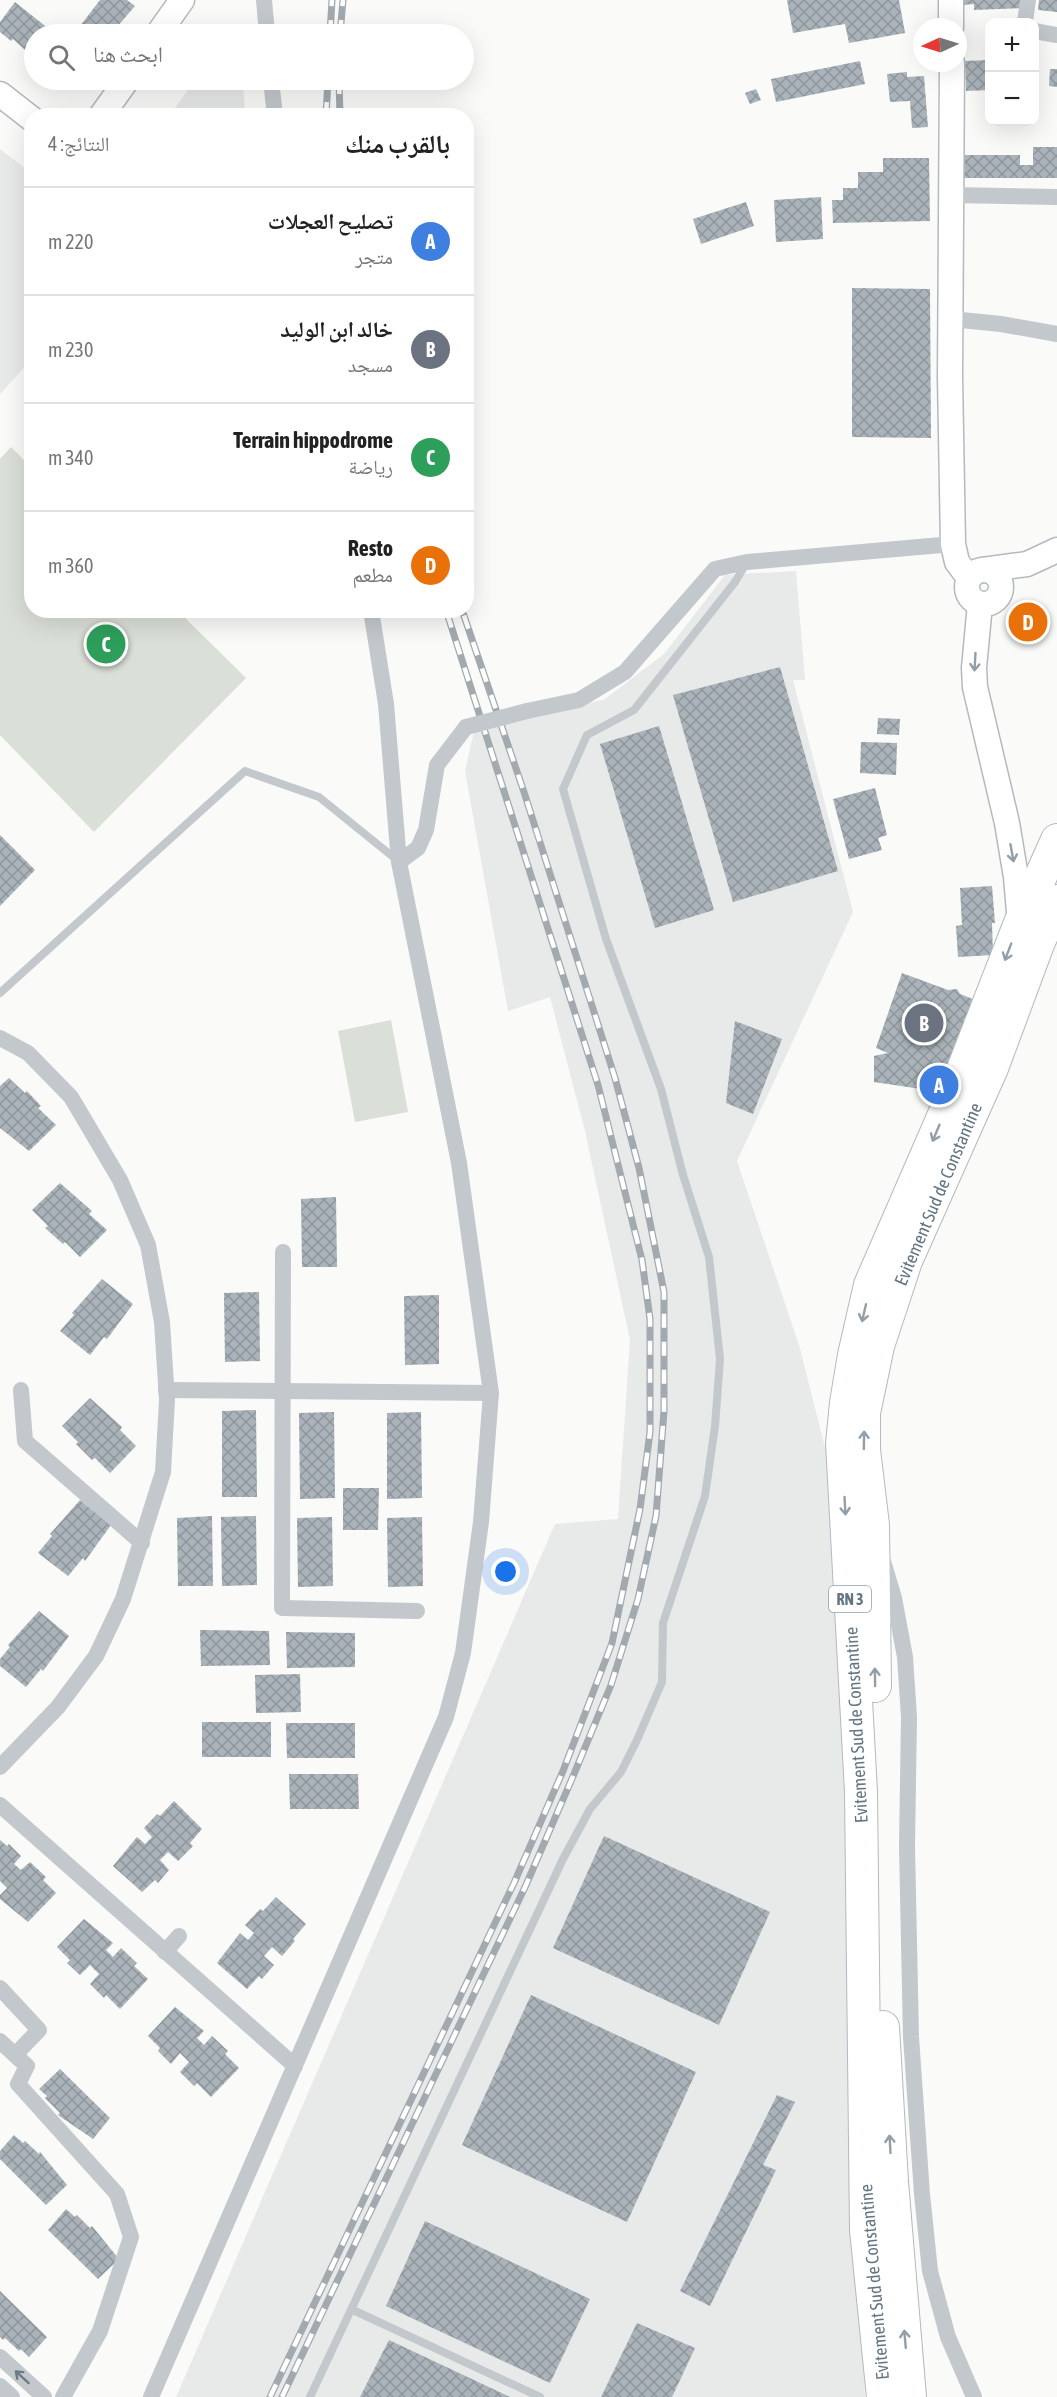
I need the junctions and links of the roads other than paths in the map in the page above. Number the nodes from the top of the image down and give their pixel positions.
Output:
1 (182, 0) edge
2 (264, 0) edge
3 (951, 0) edge
4 (1028, 0) edge
5 (951, 18) edge
6 (1026, 18) edge
7 (165, 24) edge
8 (266, 24) edge
9 (1039, 33) edge
10 (1057, 35) edge
11 (952, 72) edge
12 (120, 90) edge
13 (272, 90) edge
14 (0, 94) edge
15 (107, 108) edge
16 (274, 108) edge
17 (24, 113) edge
18 (952, 195) junction
19 (1057, 197) edge
20 (951, 319) junction
21 (1057, 334) edge
22 (953, 544) junction
23 (1057, 550) edge
24 (747, 562) junction
25 (1027, 564) junction
26 (976, 574) junction
27 (990, 599) junction
28 (372, 618) edge
29 (1057, 840) edge
30 (399, 862) junction
31 (1057, 901) edge
32 (1020, 923) junction
33 (0, 993) edge
34 (0, 1038) edge
35 (283, 1252) dead end
36 (21, 1390) dead end
37 (166, 1390) junction
38 (282, 1391) junction
39 (491, 1393) junction
40 (873, 1525) junction
41 (142, 1543) junction
42 (417, 1611) dead end
43 (0, 1767) edge
44 (0, 1805) edge
45 (179, 1936) dead end
46 (165, 1952) junction
47 (0, 1988) edge
48 (0, 2041) edge
49 (15, 2055) junction
50 (295, 2066) junction
51 (353, 2310) junction
52 (0, 2357) edge
53 (0, 2386) edge
54 (12, 2397) edge
55 (44, 2397) edge
56 (63, 2397) edge
57 (151, 2397) edge
58 (310, 2397) edge
59 (540, 2397) edge
60 (883, 2397) edge
61 (910, 2397) edge
62 (974, 2397) edge

1 - 7 main road
2 - 8 street
3 - 5 main road
4 - 6 street
9 - 10 street
11 - 18 main road
12 - 15 main road
13 - 16 street
14 - 17 main road
18 - 19 street
18 - 20 main road
20 - 21 street
20 - 22 main road
22 - 24 street
22 - 26 main road
23 - 25 main road
24 - 30 street, bridge
24 - 51 lane
25 - 26 main road
25 - 27 main road
26 - 27 main road
27 -> 32 main road
28 - 30 street
29 - 32 highway, Evitement Sud de Constantine / RN 3
30 - 33 lane
30 - 39 street
40 -> 31 highway, Evitement Sud de Constantine / RN 3
32 -> 60 highway, Evitement Sud de Constantine / RN 3
34 - 37 street
35 - 38 street
36 - 41 street
37 - 38 street
37 - 41 street
38 - 39 street
38 - 42 street
39 - 50 street
61 -> 40 highway, Evitement Sud de Constantine / RN 3
40 - 62 street
41 - 43 street
44 - 46 street
45 - 46 street
46 - 50 street
47 - 49 street
48 - 49 street
49 - 56 street
50 - 57 street
51 - 58 lane
51 - 59 lane
55 -> 52 street
53 - 54 street

